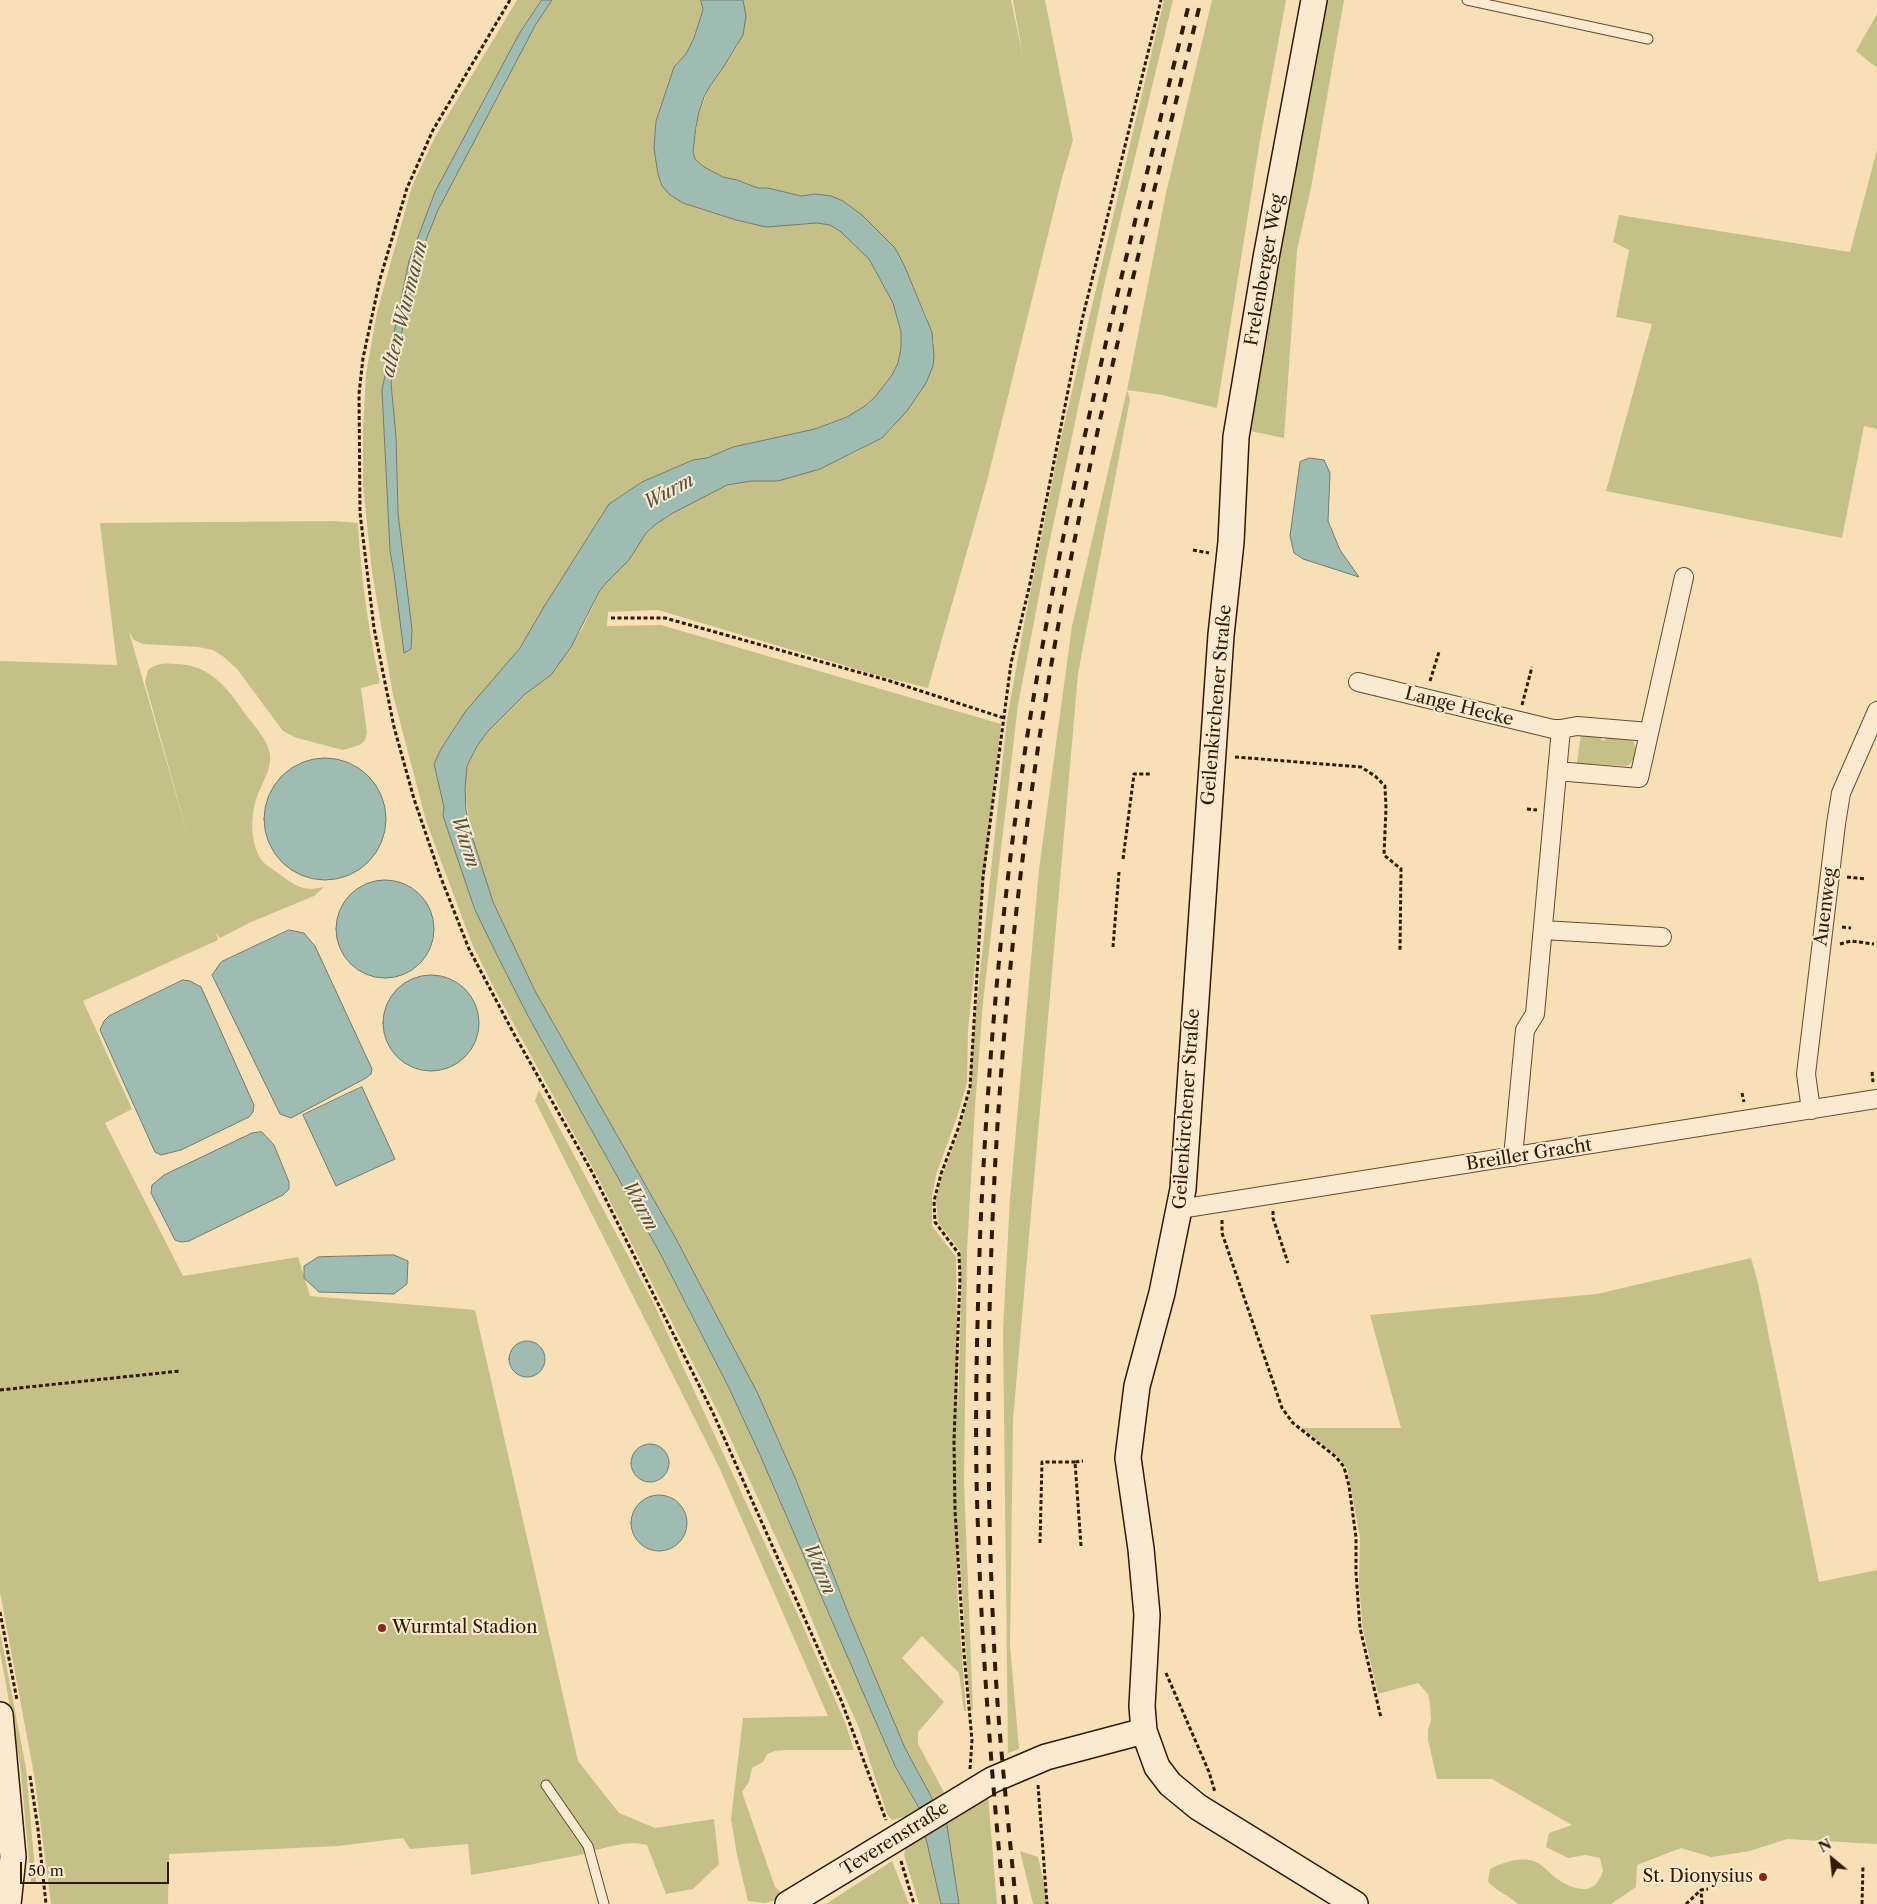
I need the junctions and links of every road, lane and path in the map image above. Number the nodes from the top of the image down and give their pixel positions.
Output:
1 (510, 0) edge
2 (1161, 0) edge
3 (1314, 0) edge
4 (1468, 0) edge
5 (1648, 39) dead end
6 (1231, 542) joint
7 (1684, 577) dead end
8 (611, 618) dead end
9 (1439, 652) dead end
10 (1532, 667) dead end
11 (1358, 682) dead end
12 (1425, 698) junction
13 (1877, 711) edge
14 (1004, 718) junction
15 (1518, 721) junction
16 (1562, 730) junction
17 (1649, 732) junction
18 (1212, 755) junction
19 (1557, 771) junction
20 (1150, 774) dead end
21 (1123, 859) dead end
22 (1119, 872) dead end
23 (1543, 930) junction
24 (1662, 937) dead end
25 (1822, 943) junction
26 (1874, 944) dead end
27 (1112, 946) dead end
28 (1400, 952) dead end
29 (1877, 1099) edge
30 (1811, 1110) junction
31 (1513, 1157) junction
32 (1273, 1196) junction
33 (1221, 1204) junction
34 (1180, 1209) junction
35 (1288, 1263) dead end
36 (180, 1370) dead end
37 (0, 1390) edge
38 (1083, 1461) dead end
39 (1075, 1462) junction
40 (1040, 1543) dead end
41 (1082, 1546) dead end
42 (1145, 1663) junction
43 (0, 1715) edge
44 (1381, 1718) dead end
45 (1144, 1731) junction
46 (1036, 1762) junction
47 (1209, 1772) dead end
48 (546, 1785) dead end
49 (978, 1788) junction
50 (897, 1849) junction
51 (1863, 1865) dead end
52 (1708, 1889) dead end
53 (1702, 1890) junction
54 (8, 1904) edge
55 (604, 1904) edge
56 (788, 1904) edge
57 (914, 1904) edge
58 (1047, 1904) edge
59 (1354, 1904) edge
60 (1686, 1904) edge
61 (1702, 1904) edge
62 (1862, 1904) edge

1 - 50 path
2 - 14 path
3 - 6 main road, Frelenberger Weg
4 - 5 lane
6 - 18 main road, Geilenkirchener Straße
7 - 17 street
8 - 14 path
9 - 12 path
10 - 15 path
11 - 12 street, Lange Hecke
12 - 15 street, Lange Hecke
13 - 25 street, Auenweg
14 - 49 path
15 - 16 street, Lange Hecke
16 - 17 street, Lange Hecke
16 - 19 street
17 - 19 street
18 - 28 path
18 - 34 main road, Geilenkirchener Straße
19 - 23 street
20 - 21 path
22 - 27 path
23 - 24 street
23 - 31 street
25 - 26 path
25 - 30 street, Auenweg
29 - 30 street, Breiller Gracht
30 - 31 street, Breiller Gracht
31 - 32 street, Breiller Gracht
32 - 33 street, Breiller Gracht
32 - 35 path
33 - 34 street, Breiller Gracht
33 - 44 path
34 - 42 main road, Geilenkirchener Straße
36 - 37 path
38 - 39 path
39 - 40 path
39 - 41 path
42 - 45 main road, Geilenkirchener Straße
42 - 47 path
43 - 54 main road
45 - 46 main road
45 - 59 main road, Geilenkirchener Straße
46 - 49 main road, Teverenstraße
46 - 58 path
48 - 55 lane
49 - 50 main road, Teverenstraße
50 - 56 main road, Teverenstraße
50 - 57 path
51 - 62 path
52 - 53 path
53 - 60 path
53 - 61 path

